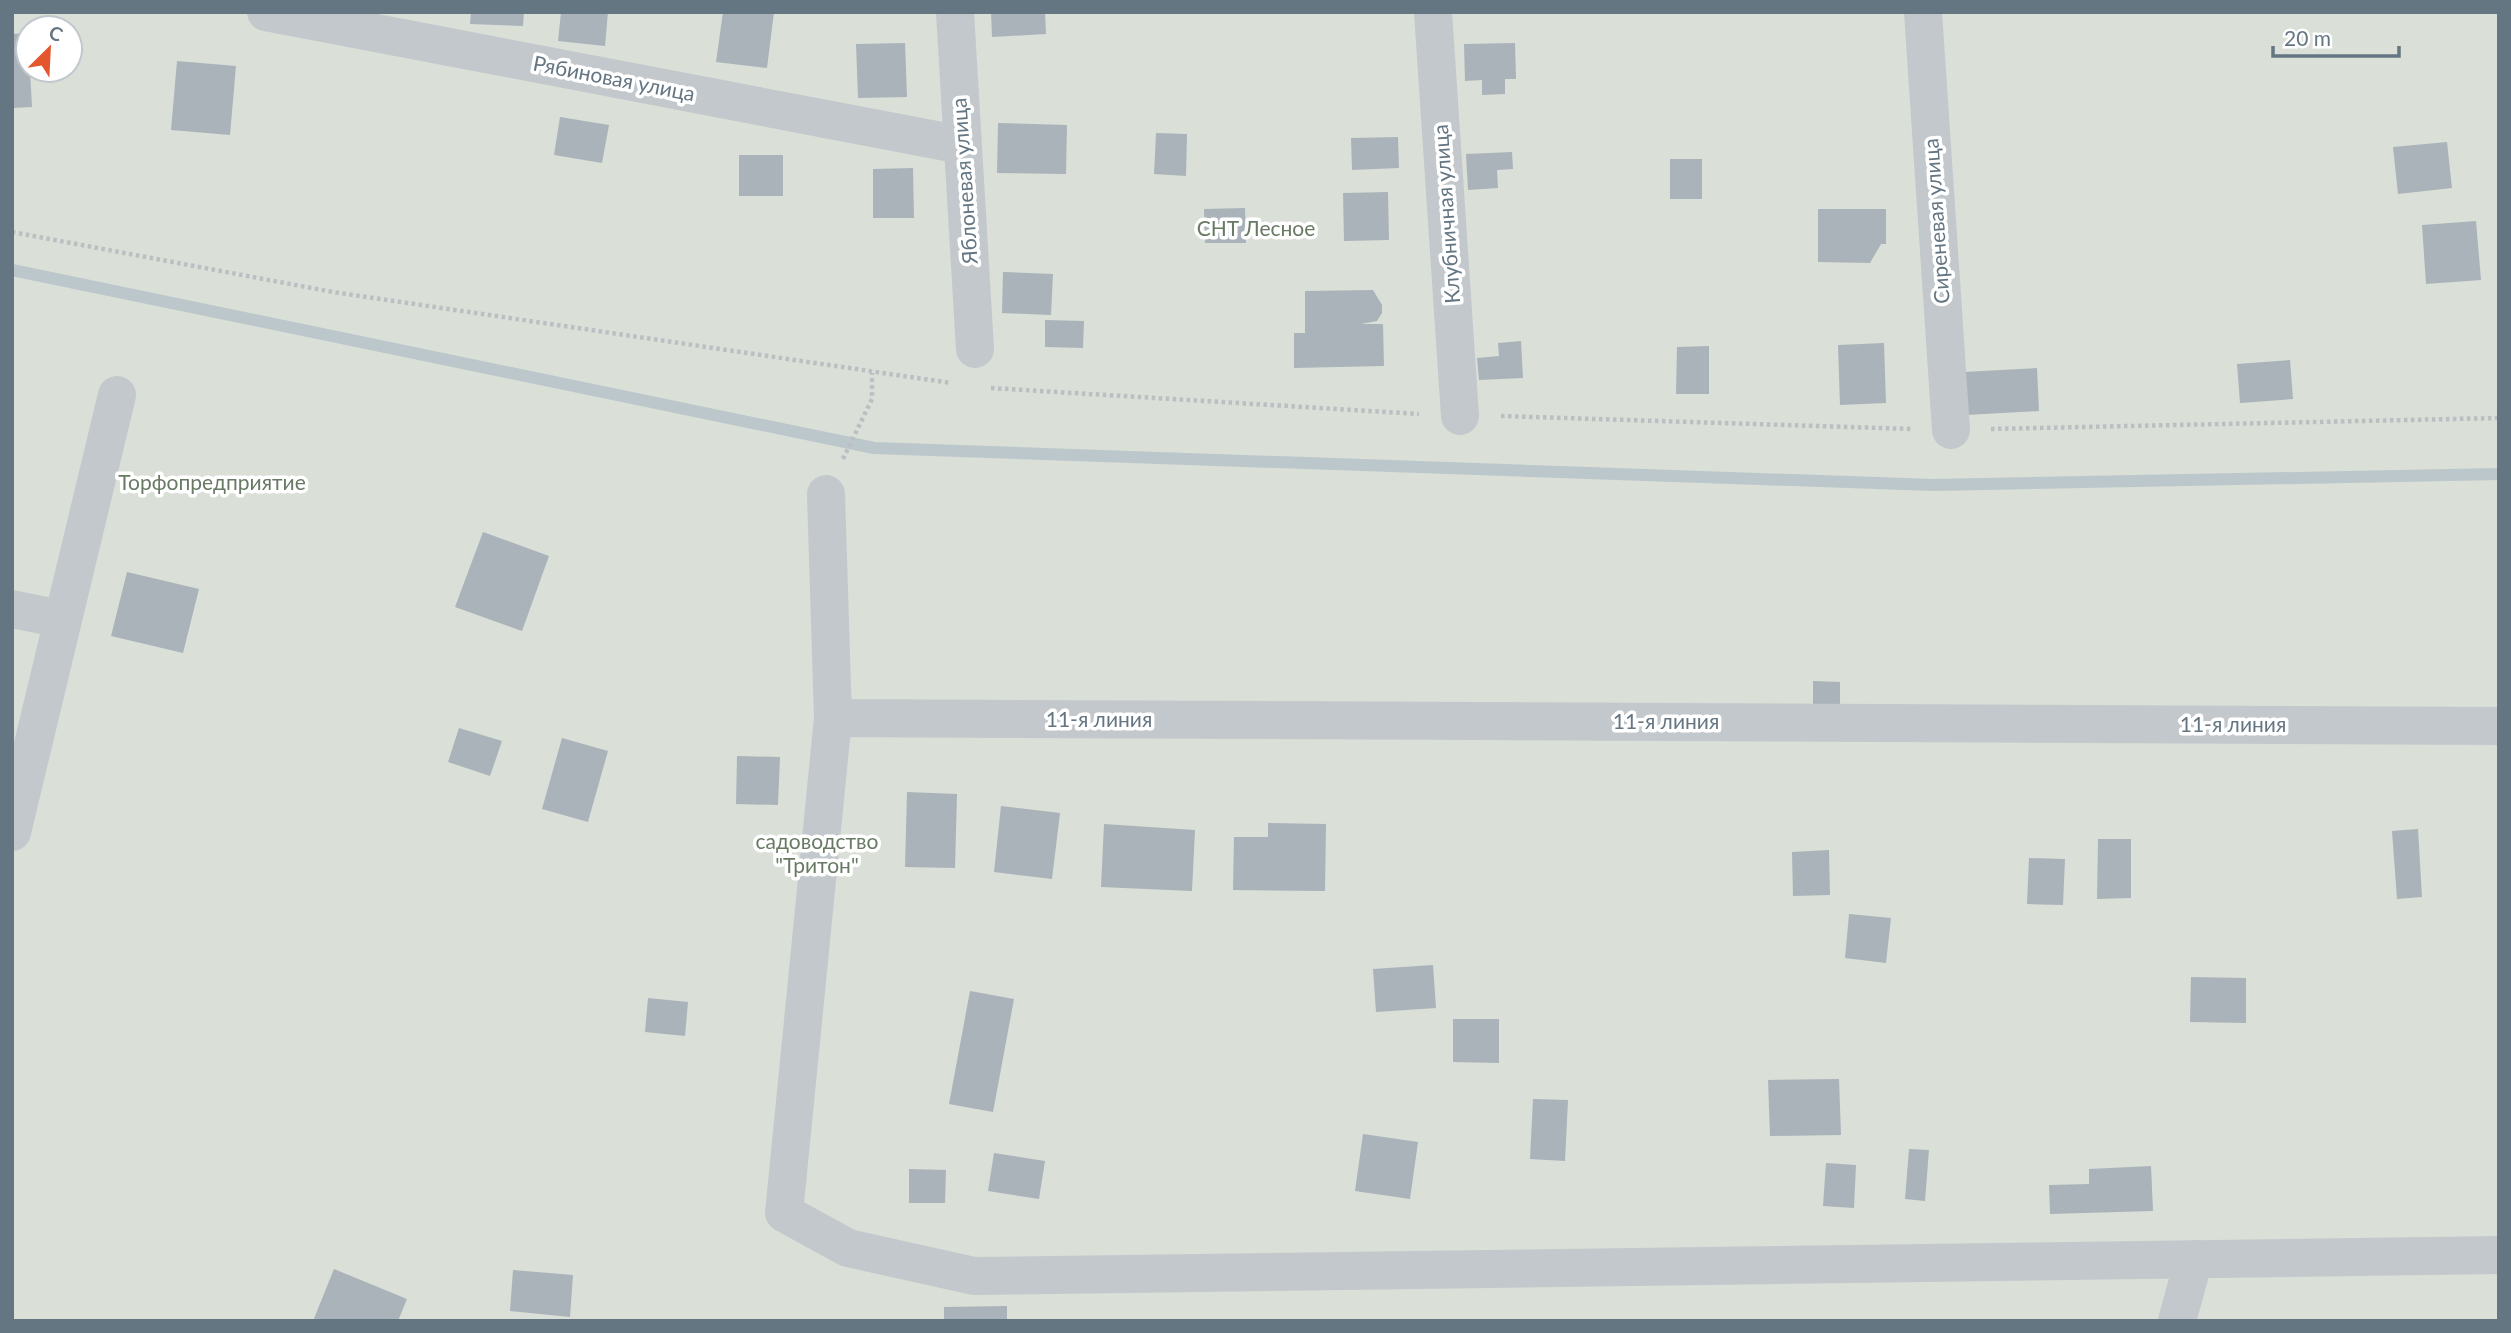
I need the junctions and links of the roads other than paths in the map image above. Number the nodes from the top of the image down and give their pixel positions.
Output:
1 (266, 12) edge
2 (955, 12) edge
3 (1433, 12) edge
4 (1923, 12) edge
5 (962, 145) junction
6 (975, 349) dead end
7 (117, 395) dead end
8 (1460, 416) road end
9 (1951, 430) road end
10 (826, 494) road end
11 (12, 609) edge
12 (61, 619) junction
13 (833, 719) junction
14 (2499, 726) edge
15 (12, 832) edge
16 (2499, 1255) edge
17 (2194, 1259) junction
18 (2177, 1321) edge

1 - 5 street, Рябиновая улица
2 - 5 street, Яблоневая улица
3 - 8 street, Клубничная улица
4 - 9 street, Сиреневая улица
5 - 6 street, Яблоневая улица
7 - 12 street
10 - 13 street
11 - 12 street
12 - 15 street
13 - 14 street, 11-я линия
13 - 17 street
16 - 17 street
17 - 18 street

